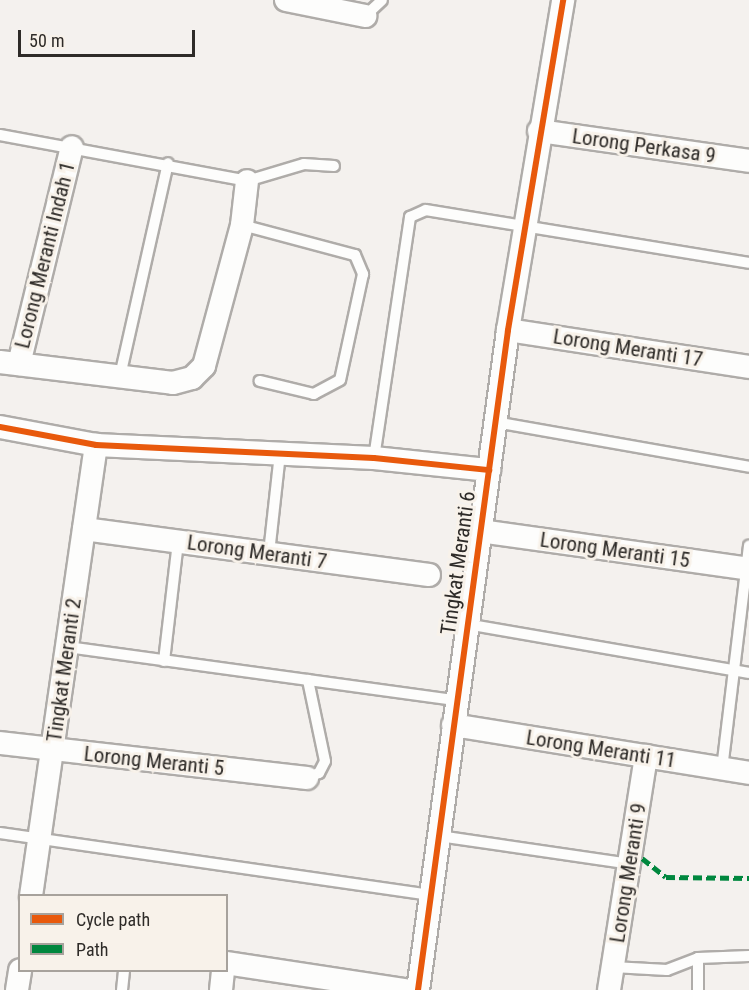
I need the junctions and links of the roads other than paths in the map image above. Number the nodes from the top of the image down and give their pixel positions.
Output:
1 (286, 0) edge
2 (382, 0) edge
3 (563, 0) edge
4 (365, 16) joint
5 (539, 130) junction
6 (0, 135) edge
7 (72, 147) junction
8 (749, 161) edge
9 (168, 163) junction
10 (334, 166) dead end
11 (248, 181) junction
12 (242, 225) junction
13 (523, 229) junction
14 (749, 263) edge
15 (508, 330) junction
16 (9, 363) edge
17 (749, 367) edge
18 (120, 376) junction
19 (260, 381) dead end
20 (495, 422) junction
21 (0, 431) edge
22 (96, 445) junction
23 (280, 453) junction
24 (374, 458) junction
25 (749, 466) edge
26 (489, 470) junction
27 (84, 529) junction
28 (480, 531) junction
29 (178, 541) junction
30 (749, 546) edge
31 (269, 553) junction
32 (747, 569) edge
33 (429, 575) dead end
34 (466, 624) junction
35 (67, 647) junction
36 (164, 661) junction
37 (734, 671) junction
38 (749, 673) edge
39 (308, 680) junction
40 (455, 700) junction
41 (453, 725) junction
42 (0, 743) edge
43 (52, 749) junction
44 (646, 756) junction
45 (722, 769) junction
46 (749, 773) edge
47 (307, 778) joint
48 (0, 833) edge
49 (438, 836) junction
50 (39, 839) junction
51 (630, 864) junction
52 (31, 894) edge
53 (431, 895) junction
54 (749, 956) edge
55 (698, 958) junction
56 (228, 963) edge
57 (613, 967) junction
58 (20, 972) edge
59 (124, 972) edge
60 (223, 972) edge
61 (317, 983) edge
62 (18, 990) edge
63 (122, 990) edge
64 (221, 990) edge
65 (405, 990) edge
66 (418, 990) edge
67 (609, 990) edge
68 (698, 990) edge

1 - 4 street
2 - 4 lane
3 - 5 street, Tingkat Meranti 6
5 - 8 street, Lorong Perkasa 9
5 - 13 street, Tingkat Meranti 6
6 - 7 lane
7 - 9 lane
7 - 16 street, Lorong Meranti Indah 1
9 - 11 lane
9 - 18 lane
10 - 11 lane
11 - 12 street
12 - 18 street
12 - 19 lane
13 - 14 lane
13 - 15 street, Tingkat Meranti 6
13 - 24 lane
15 - 17 street, Lorong Meranti 17
15 - 20 street, Tingkat Meranti 6
16 - 18 street
20 - 25 lane
20 - 26 street, Tingkat Meranti 6
21 - 22 street
22 - 23 street
22 - 27 street, Tingkat Meranti 2
23 - 24 street
23 - 31 lane
24 - 26 street
26 - 28 street, Tingkat Meranti 6
27 - 29 street, Lorong Meranti 7
27 - 35 street, Tingkat Meranti 2
28 - 32 street, Lorong Meranti 15
28 - 34 street, Tingkat Meranti 6
29 - 31 street, Lorong Meranti 7
29 - 36 lane
30 - 32 lane
31 - 33 street, Lorong Meranti 7
32 - 37 lane
34 - 37 lane
34 - 40 street, Tingkat Meranti 6
35 - 36 lane
35 - 43 street, Tingkat Meranti 2
36 - 39 lane
37 - 38 lane
37 - 45 lane
39 - 40 lane
39 - 47 lane
40 - 41 street, Tingkat Meranti 6
41 - 44 street, Lorong Meranti 11
41 - 49 street, Tingkat Meranti 6
42 - 43 street, Lorong Meranti 5
43 - 47 street, Lorong Meranti 5
43 - 50 street, Tingkat Meranti 2
44 - 45 street, Lorong Meranti 11
44 - 51 street, Lorong Meranti 9
45 - 46 street, Lorong Meranti 11
48 - 50 lane
49 - 51 lane
49 - 53 street, Tingkat Meranti 6
50 - 52 street, Tingkat Meranti 2
50 - 53 lane
51 - 57 street, Lorong Meranti 9
53 - 66 street, Tingkat Meranti 6
54 - 55 lane
55 - 57 lane
55 - 68 lane
56 - 61 street
57 - 67 street, Lorong Meranti 9
58 - 62 street
59 - 63 lane
60 - 64 street
61 - 65 street

